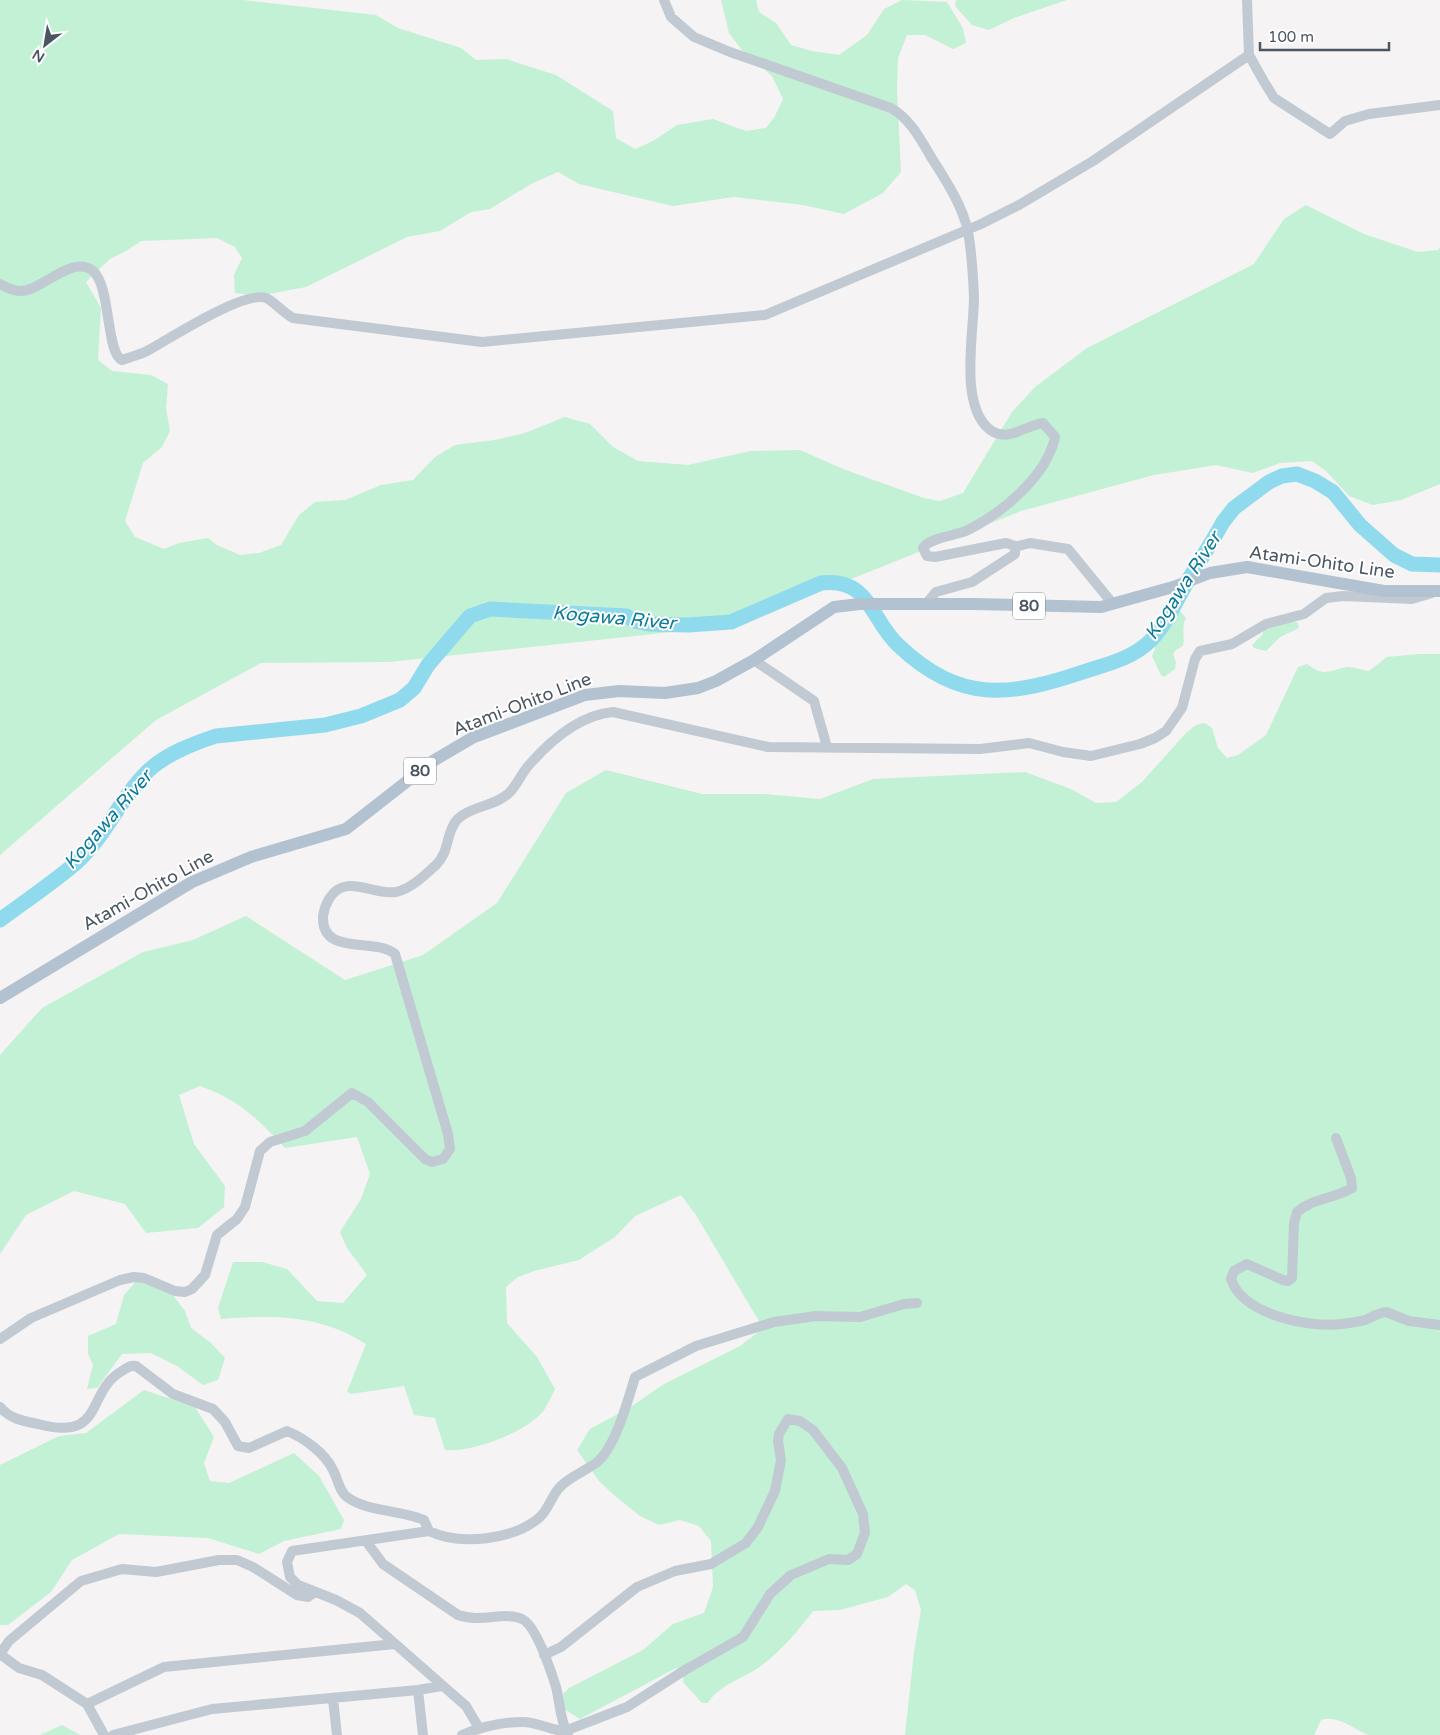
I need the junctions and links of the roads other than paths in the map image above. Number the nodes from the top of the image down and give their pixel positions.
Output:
1 (664, 0) edge
2 (1248, 0) edge
3 (1249, 55) junction
4 (1440, 104) edge
5 (968, 230) junction
6 (0, 284) edge
7 (1016, 547) junction
8 (1437, 591) edge
9 (926, 604) junction
10 (1113, 604) junction
11 (754, 660) junction
12 (827, 747) junction
13 (0, 998) edge
14 (1336, 1138) dead end
15 (917, 1304) dead end
16 (1440, 1325) edge
17 (0, 1339) edge
18 (0, 1407) edge
19 (429, 1530) junction
20 (366, 1540) junction
21 (315, 1592) junction
22 (394, 1644) junction
23 (0, 1654) edge
24 (544, 1655) junction
25 (442, 1686) junction
26 (418, 1690) junction
27 (333, 1699) junction
28 (87, 1704) junction
29 (479, 1728) junction
30 (567, 1733) edge
31 (104, 1735) edge
32 (113, 1735) edge
33 (337, 1735) edge
34 (423, 1735) edge
35 (462, 1735) edge

1 - 5 street
2 - 3 street
3 - 4 street
3 - 5 street
5 - 6 street
5 - 7 street
7 - 9 street
7 - 10 street
8 - 10 main road, Atami-Ohito Line / 80
8 - 12 street
9 - 10 main road, 80
9 - 11 main road, Atami-Ohito Line / 80
11 - 12 street
11 - 13 main road, Atami-Ohito Line / 80
12 - 17 street
14 - 16 street
15 - 19 street
18 - 19 street
19 - 20 street
20 - 21 street
20 - 24 street
21 - 22 street
21 - 23 street
22 - 25 street
22 - 28 street
23 - 28 street
24 - 30 street
24 - 30 street
25 - 26 street
25 - 29 street
26 - 27 street
26 - 34 street
27 - 32 street
27 - 33 street
28 - 31 street
29 - 30 street
29 - 35 street

